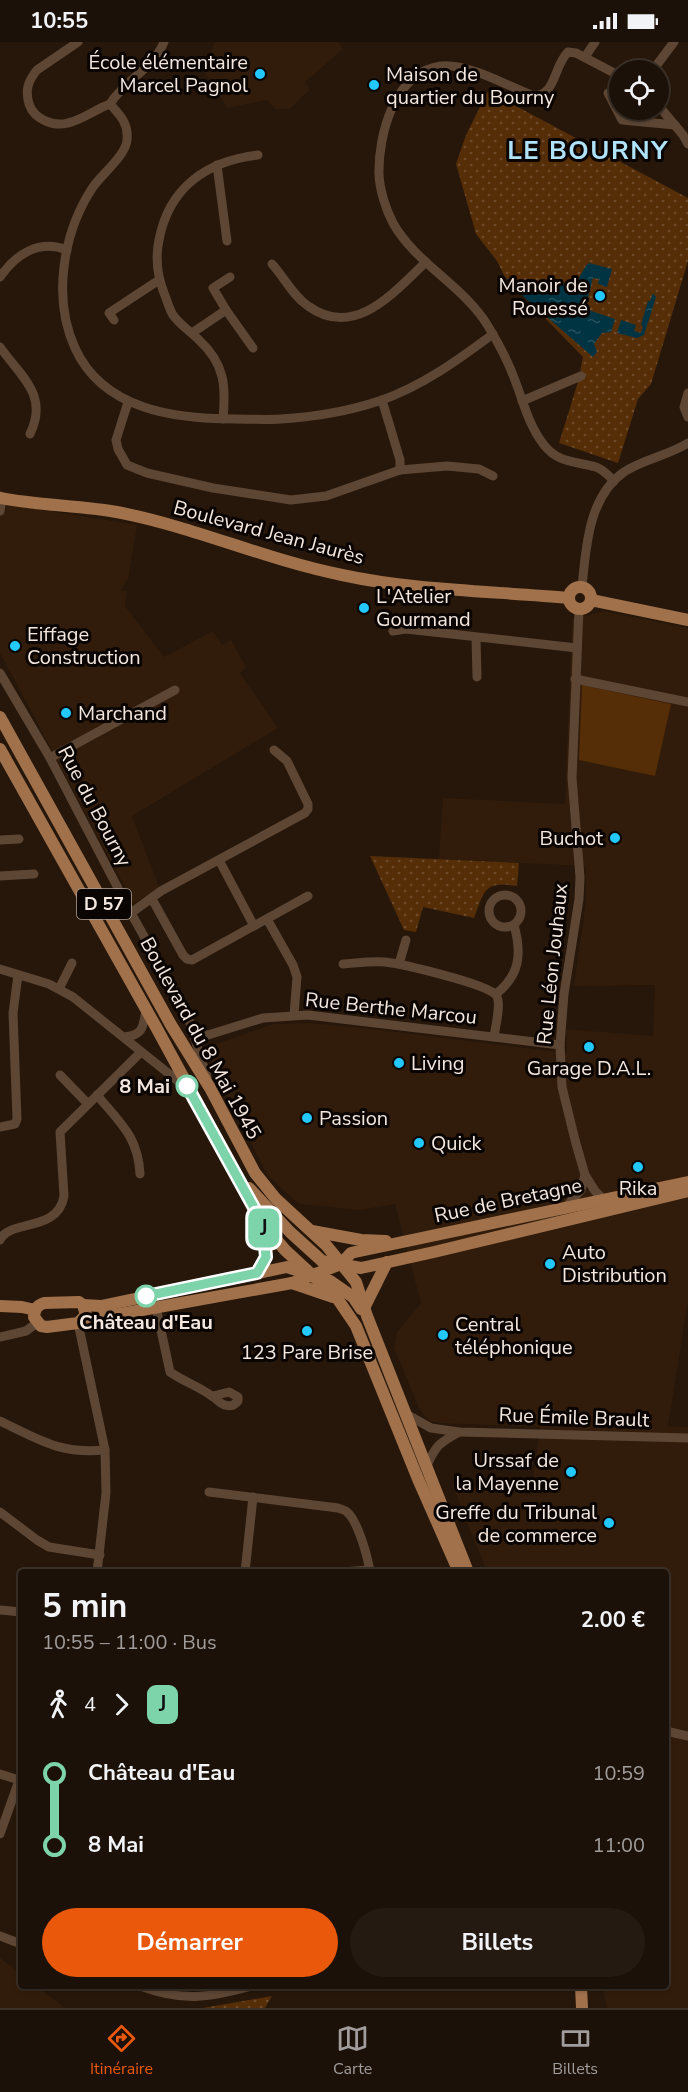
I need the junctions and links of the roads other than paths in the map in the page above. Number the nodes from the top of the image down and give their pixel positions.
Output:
1 (78, 42) edge
2 (164, 42) edge
3 (595, 42) edge
4 (674, 42) edge
5 (585, 57) junction
6 (660, 60) edge
7 (609, 70) edge
8 (608, 93) dead end
9 (110, 104) junction
10 (669, 118) edge
11 (675, 125) junction
12 (688, 144) edge
13 (258, 155) dead end
14 (217, 165) junction
15 (227, 241) dead end
16 (67, 250) junction
17 (426, 262) junction
18 (272, 264) dead end
19 (0, 277) edge
20 (230, 277) dead end
21 (159, 280) junction
22 (226, 310) junction
23 (114, 320) dead end
24 (192, 333) junction
25 (493, 334) junction
26 (0, 347) edge
27 (253, 348) dead end
28 (581, 376) dead end
29 (688, 393) edge
30 (382, 400) junction
31 (522, 401) junction
32 (128, 402) junction
33 (688, 417) edge
34 (223, 419) junction
35 (30, 434) dead end
36 (688, 443) edge
37 (399, 470) junction
38 (493, 476) dead end
39 (614, 481) junction
40 (0, 498) edge
41 (582, 587) junction
42 (569, 598) junction
43 (591, 600) junction
44 (579, 609) junction
45 (688, 620) edge
46 (393, 631) dead end
47 (476, 638) junction
48 (577, 648) junction
49 (0, 673) edge
50 (477, 677) dead end
51 (575, 679) junction
52 (175, 690) dead end
53 (688, 702) edge
54 (0, 717) edge
55 (0, 749) edge
56 (274, 750) dead end
57 (50, 758) junction
58 (19, 839) dead end
59 (0, 840) edge
60 (219, 860) junction
61 (34, 874) dead end
62 (0, 876) edge
63 (308, 896) dead end
64 (152, 899) junction
65 (131, 913) junction
66 (267, 919) junction
67 (514, 925) dead end
68 (254, 926) junction
69 (406, 940) dead end
70 (72, 963) dead end
71 (343, 964) dead end
72 (399, 964) junction
73 (0, 969) edge
74 (18, 975) junction
75 (59, 989) junction
76 (496, 994) junction
77 (146, 1010) junction
78 (294, 1015) junction
79 (193, 1032) junction
80 (219, 1032) junction
81 (124, 1037) junction
82 (494, 1037) junction
83 (560, 1045) junction
84 (141, 1052) junction
85 (200, 1053) junction
86 (60, 1075) dead end
87 (210, 1088) junction
88 (190, 1091) junction
89 (97, 1095) junction
90 (88, 1104) junction
91 (0, 1127) edge
92 (140, 1174) dead end
93 (585, 1175) junction
94 (240, 1179) junction
95 (688, 1182) edge
96 (688, 1191) edge
97 (603, 1200) junction
98 (565, 1208) junction
99 (263, 1224) junction
100 (312, 1231) junction
101 (0, 1240) edge
102 (403, 1241) junction
103 (312, 1253) junction
104 (387, 1262) junction
105 (341, 1264) junction
106 (257, 1273) junction
107 (312, 1275) junction
108 (292, 1283) junction
109 (337, 1298) junction
110 (83, 1305) junction
111 (0, 1306) edge
112 (156, 1307) junction
113 (35, 1310) junction
114 (366, 1311) junction
115 (79, 1322) junction
116 (37, 1323) junction
117 (0, 1337) edge
118 (213, 1396) dead end
119 (404, 1412) junction
120 (0, 1421) edge
121 (459, 1432) junction
122 (688, 1438) edge
123 (105, 1450) junction
124 (426, 1468) junction
125 (209, 1492) dead end
126 (253, 1497) junction
127 (0, 1512) edge
128 (100, 1556) junction
129 (98, 1569) edge
130 (245, 1569) edge
131 (370, 1569) edge
132 (458, 1569) edge
133 (467, 1569) edge
134 (1, 1608) edge
135 (18, 1611) edge
136 (669, 1732) edge
137 (688, 1736) edge
138 (0, 1774) edge
139 (18, 1778) edge
140 (18, 1784) edge
141 (0, 1834) edge
142 (0, 1936) edge
143 (18, 1943) edge
144 (148, 1989) edge
145 (241, 1989) edge
146 (581, 1989) edge
147 (582, 2008) edge

1 - 9 street
2 - 9 street
3 - 5 street
4 - 6 street
5 - 7 street
5 - 17 street
8 - 11 street
9 - 16 street
10 - 11 street
11 - 12 street
13 - 14 street
14 - 15 street
14 - 21 street
16 - 19 street
16 - 32 street
17 - 18 street
17 - 25 street
20 - 22 street
21 - 23 street
21 - 24 street
22 - 24 street
22 - 27 street
24 - 34 street
25 - 30 street
25 - 31 street
26 - 35 street
28 - 31 street
29 - 33 street
30 - 34 street
30 - 37 street
31 - 39 street
32 - 34 street
32 - 37 street
36 - 39 street
37 - 38 street
39 - 41 street
40 - 42 main road, Boulevard Jean Jaurès
41 - 42 main road
41 - 43 main road
42 - 44 main road
43 - 44 main road
43 - 45 main road
44 - 48 street, Rue Léon Jouhaux
46 - 47 street
47 - 48 street
47 - 50 street
48 - 51 street, Rue Léon Jouhaux
49 - 57 street, Rue du Bourny
51 - 53 street
51 - 83 street, Rue Léon Jouhaux
52 - 57 street
54 - 87 main road, Boulevard du 8 Mai 1945 / D 57
55 - 77 main road, Boulevard du 8 Mai 1945 / D 57
56 - 60 street
57 - 65 street, Rue du Bourny
58 - 59 street
60 - 64 street
60 - 68 street
61 - 62 street
63 - 66 street
64 - 65 street
64 - 68 street
65 - 79 street, Rue du Bourny
66 - 68 street
66 - 78 street
67 - 76 street
69 - 72 street
70 - 75 street
71 - 72 street
72 - 76 street
73 - 74 street
74 - 75 street
74 - 91 street
75 - 81 street
76 - 82 street
77 - 81 street
77 - 88 main road, Boulevard du 8 Mai 1945 / D 57
78 - 80 street, Rue Berthe Marcou
78 - 82 street, Rue Berthe Marcou
79 - 80 street, Rue Berthe Marcou
79 - 85 street, Rue du Bourny
80 - 85 street, Rue Berthe Marcou
81 - 84 street
82 - 83 street, Rue Berthe Marcou
83 - 93 street, Rue Léon Jouhaux
84 - 88 street
84 - 89 street
85 - 87 street, Rue du Bourny
86 - 90 street
87 - 100 main road, Boulevard du 8 Mai 1945 / D 57
88 - 94 main road, Boulevard du 8 Mai 1945 / D 57
89 - 90 street
89 - 92 street
90 - 101 street
93 - 97 street, Rue Léon Jouhaux
93 - 98 street
94 - 99 main road, Boulevard du 8 Mai 1945 / D 57
94 - 103 main road
95 - 97 main road, Rue de Bretagne
96 - 104 main road, Rue de Bretagne
97 - 98 main road, Rue de Bretagne
98 - 102 main road, Rue de Bretagne
99 - 106 main road
99 - 107 main road, Boulevard du 8 Mai 1945 / D 57
100 - 102 main road
100 - 103 main road
100 - 105 main road, Boulevard du 8 Mai 1945 / D 57
102 - 105 main road, Rue de Bretagne
103 - 105 main road
103 - 107 main road
104 - 105 main road, Rue de Bretagne
104 - 114 main road
105 - 107 main road, Rue de Bretagne
105 - 114 main road, Boulevard du 8 Mai 1945
106 - 107 main road
106 - 110 main road
107 - 108 main road, Rue de Bretagne
107 - 109 main road, Boulevard du 8 Mai 1945
107 - 114 main road
108 - 109 main road
108 - 112 main road, Rue de Bretagne
109 - 132 main road, Boulevard du 8 Mai 1945
110 - 113 main road
110 - 115 main road
111 - 113 main road
112 - 115 main road, Rue de Bretagne
112 - 118 street
113 - 116 main road
114 - 119 main road, Boulevard du 8 Mai 1945
115 - 116 main road, Rue de Bretagne
115 - 123 street
116 - 117 street
119 - 121 street, Rue Émile Brault
119 - 124 main road, Boulevard du 8 Mai 1945
120 - 123 street
121 - 122 street, Rue Émile Brault
121 - 124 street
123 - 128 street
124 - 133 main road, Boulevard du 8 Mai 1945
125 - 126 street
126 - 130 street
126 - 131 street
127 - 128 street
128 - 129 street
134 - 135 street
136 - 137 street
138 - 139 street
140 - 141 street
142 - 143 street
144 - 145 street
146 - 147 main road

